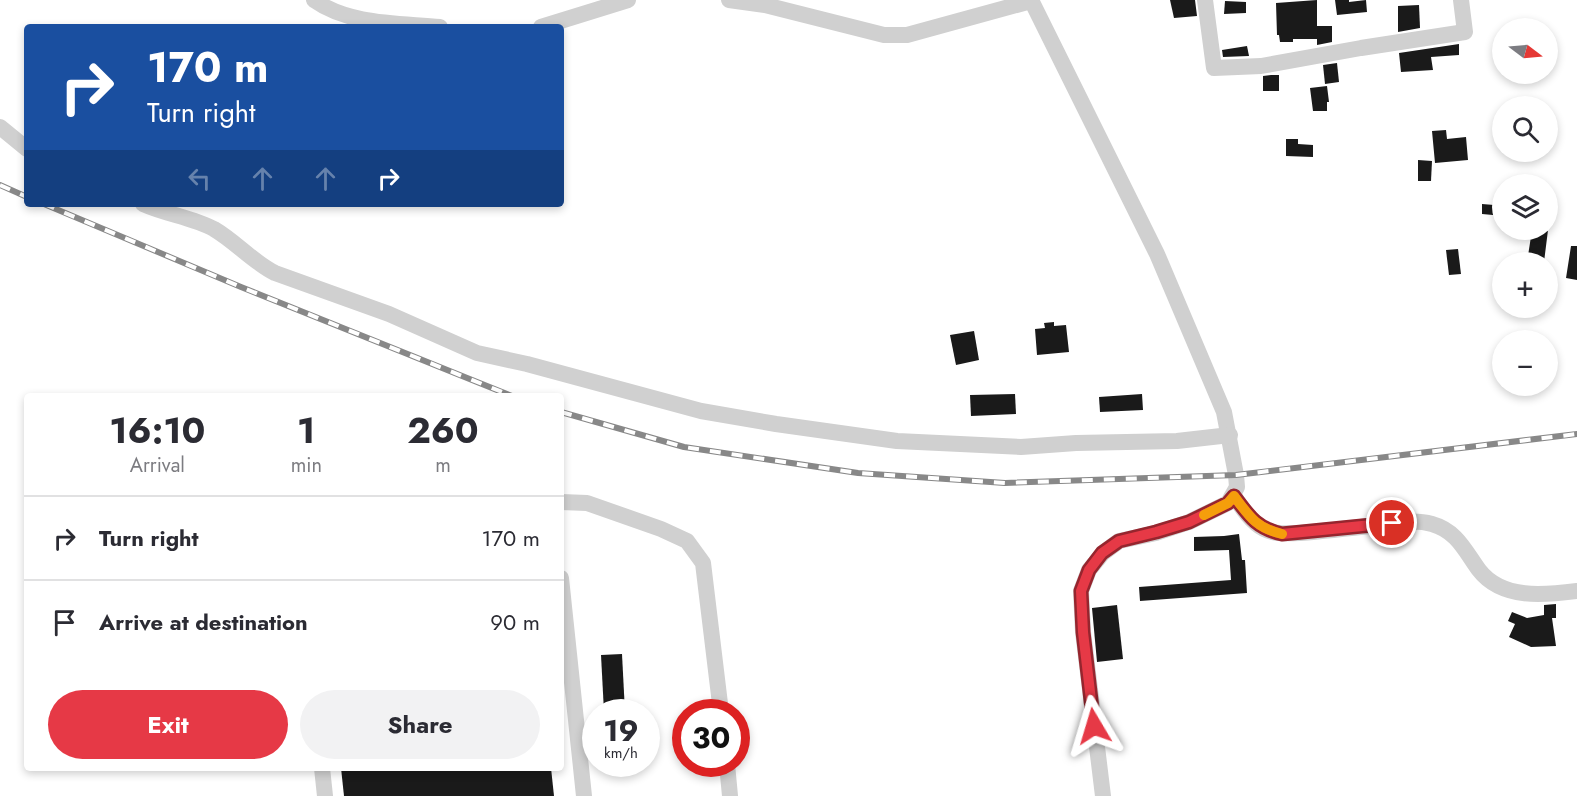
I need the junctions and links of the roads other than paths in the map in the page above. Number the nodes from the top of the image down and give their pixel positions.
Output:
1 (314, 0) edge
2 (628, 0) edge
3 (729, 0) edge
4 (1031, 0) edge
5 (1205, 0) edge
6 (1461, 0) edge
7 (408, 24) edge
8 (551, 24) edge
9 (0, 127) edge
10 (24, 147) edge
11 (152, 207) edge
12 (1230, 435) junction
13 (1234, 496) junction
14 (564, 502) edge
15 (1577, 591) edge
16 (564, 606) edge
17 (719, 699) edge
18 (322, 771) edge
19 (728, 777) edge
20 (326, 796) edge
21 (584, 796) edge
22 (730, 796) edge
23 (1102, 796) edge

1 - 7 street
2 - 8 street
3 - 4 street
4 - 12 street
5 - 6 street
9 - 10 street
11 - 12 street
12 - 13 street
13 - 15 street
13 - 23 street
14 - 17 street
16 - 21 street
18 - 20 street
19 - 22 street

